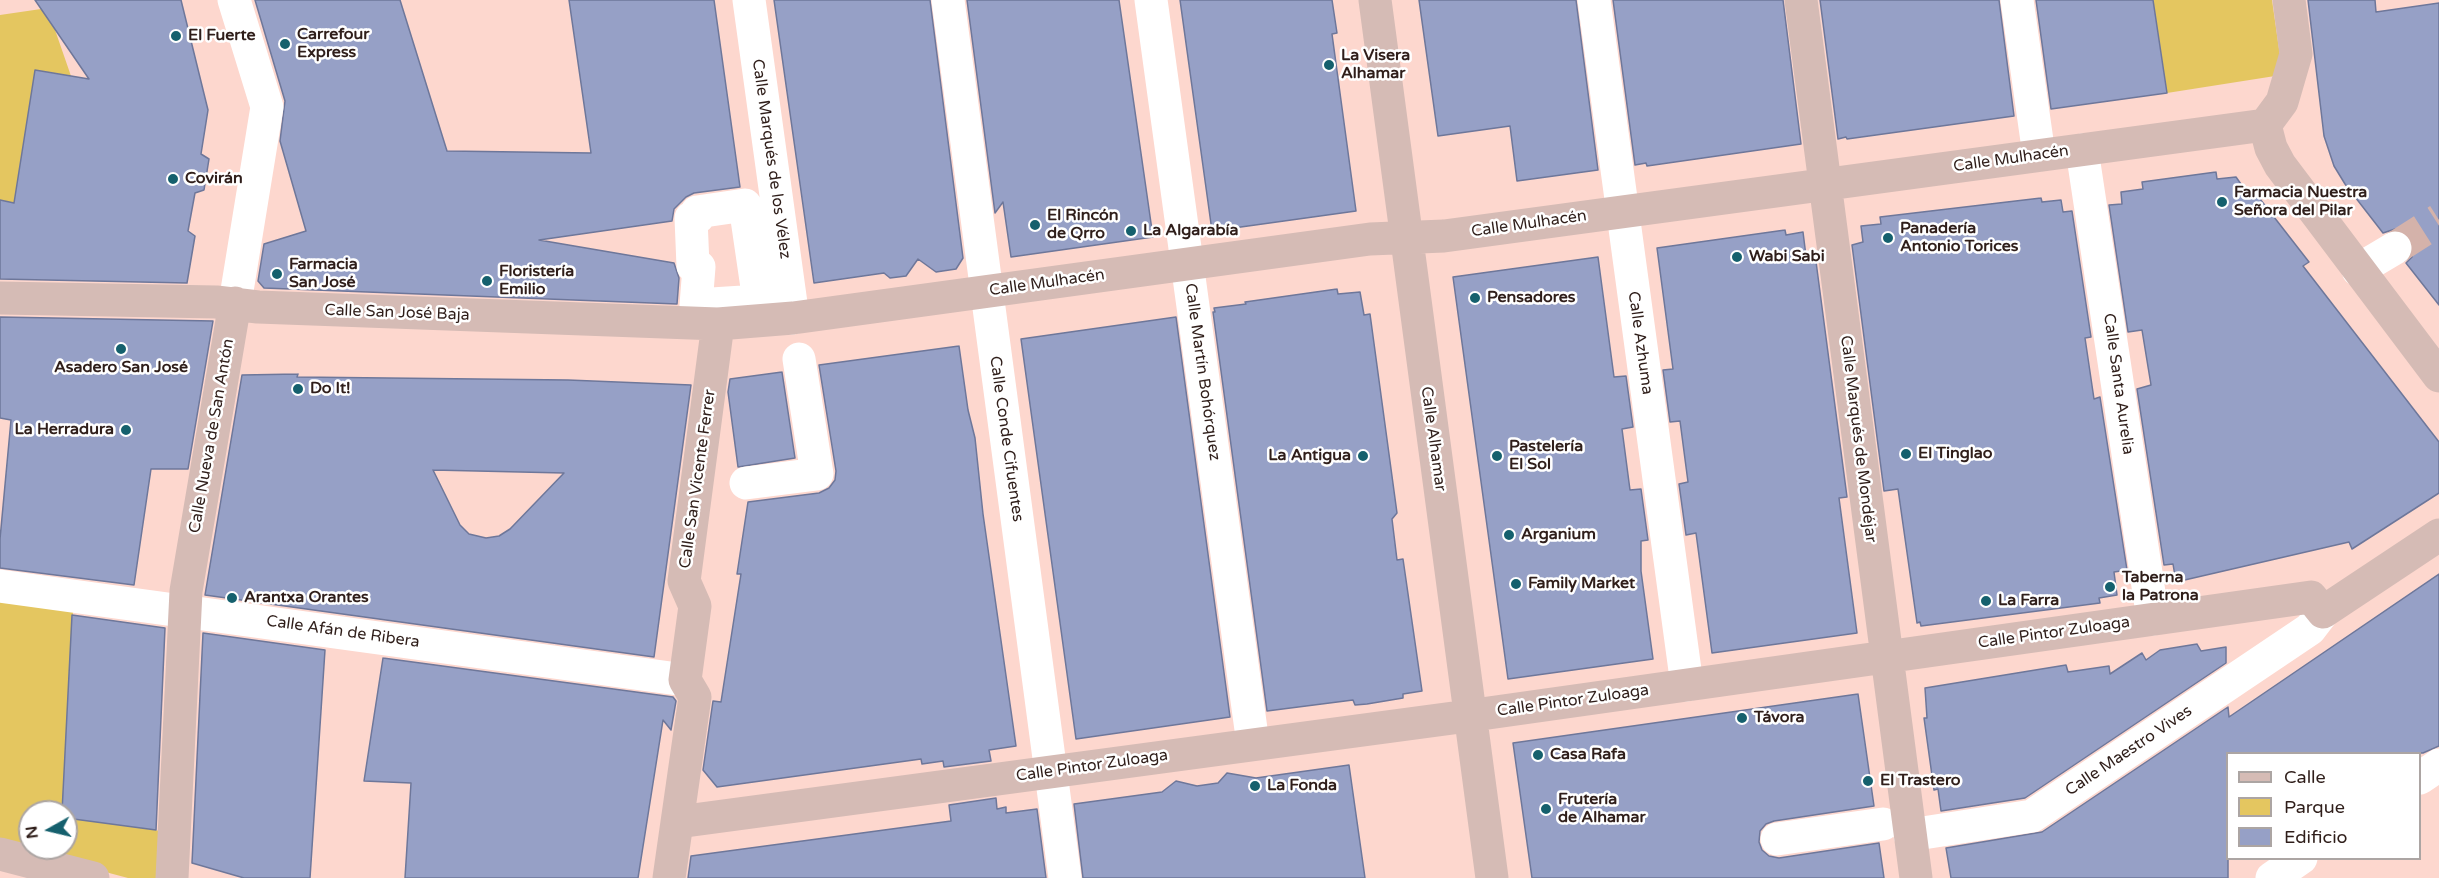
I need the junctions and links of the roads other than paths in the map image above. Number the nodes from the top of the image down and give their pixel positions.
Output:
1 (234, 0) edge
2 (749, 0) edge
3 (948, 0) edge
4 (1151, 0) edge
5 (1375, 0) edge
6 (1594, 0) edge
7 (1801, 0) edge
8 (2017, 0) edge
9 (2289, 0) edge
10 (2265, 125) junction
11 (2082, 150) junction
12 (2039, 156) junction
13 (1825, 184) junction
14 (1623, 212) junction
15 (1407, 238) junction
16 (2395, 248) tunnel mouth
17 (1187, 264) junction
18 (2358, 270) junction
19 (987, 292) junction
20 (0, 298) edge
21 (235, 303) junction
22 (707, 315) junction
23 (793, 318) junction
24 (799, 358) dead end
25 (2439, 376) edge
26 (746, 483) dead end
27 (2439, 535) edge
28 (0, 586) edge
29 (184, 610) junction
30 (2323, 612) junction
31 (2153, 619) junction
32 (1887, 657) junction
33 (685, 680) junction
34 (1687, 685) junction
35 (1470, 715) junction
36 (1253, 744) junction
37 (2439, 765) edge
38 (1051, 772) junction
39 (2421, 777) edge
40 (678, 822) junction
41 (1897, 830) junction
42 (1777, 839) dead end
43 (0, 854) edge
44 (93, 878) edge
45 (172, 878) edge
46 (669, 878) edge
47 (1065, 878) edge
48 (1492, 878) edge
49 (1916, 878) edge

1 - 21 street, Calle Nueva de San Antón
2 - 23 street, Calle Marqués de los Vélez
3 - 19 street, Calle Conde Cifuentes
4 - 17 street, Calle Martín Bohórquez
5 - 15 street, Calle Alhamar
6 - 14 street, Calle Azhuma
7 - 13 street, Calle Marqués de Mondéjar
8 - 12 street
9 - 10 street
10 - 11 street, Calle Mulhacén
10 - 18 street
11 - 12 street, Calle Mulhacén
11 - 31 street, Calle Santa Aurelia
12 - 13 street, Calle Mulhacén
13 - 14 street, Calle Mulhacén
13 - 32 street, Calle Marqués de Mondéjar
14 - 15 street, Calle Mulhacén
14 - 34 street, Calle Azhuma
15 - 17 street, Calle Mulhacén
15 - 35 street, Calle Alhamar
16 - 18 street
17 - 19 street, Calle Mulhacén
17 - 36 street, Calle Martín Bohórquez
18 - 25 street
19 - 23 street, Calle Mulhacén
19 - 38 street, Calle Conde Cifuentes
20 - 21 street, Calle San José Baja
21 - 22 street, Calle San José Baja
21 - 29 street, Calle Nueva de San Antón
22 - 23 street, Calle San José Baja
22 - 33 street, Calle San Vicente Ferrer
24 - 26 street
27 - 30 street
28 - 29 street, Calle Afán de Ribera
29 - 33 street, Calle Afán de Ribera
29 - 45 street, Calle Nueva de San Antón
30 - 31 street, Calle Pintor Zuloaga
30 - 41 street, Calle Maestro Vives
31 - 32 street, Calle Pintor Zuloaga
32 - 34 street, Calle Pintor Zuloaga
32 - 41 street, Calle Marqués de Mondéjar
33 - 40 street, Calle San Vicente Ferrer
34 - 35 street, Calle Pintor Zuloaga
35 - 36 street, Calle Pintor Zuloaga
35 - 48 street, Calle Alhamar
36 - 38 street, Calle Pintor Zuloaga
37 - 39 street
38 - 40 street, Calle Pintor Zuloaga
38 - 47 street, Calle Conde Cifuentes
40 - 46 street, Calle San Vicente Ferrer
41 - 42 street, Calle Maestro Vives
41 - 49 street, Calle Marqués de Mondéjar
43 - 44 street

